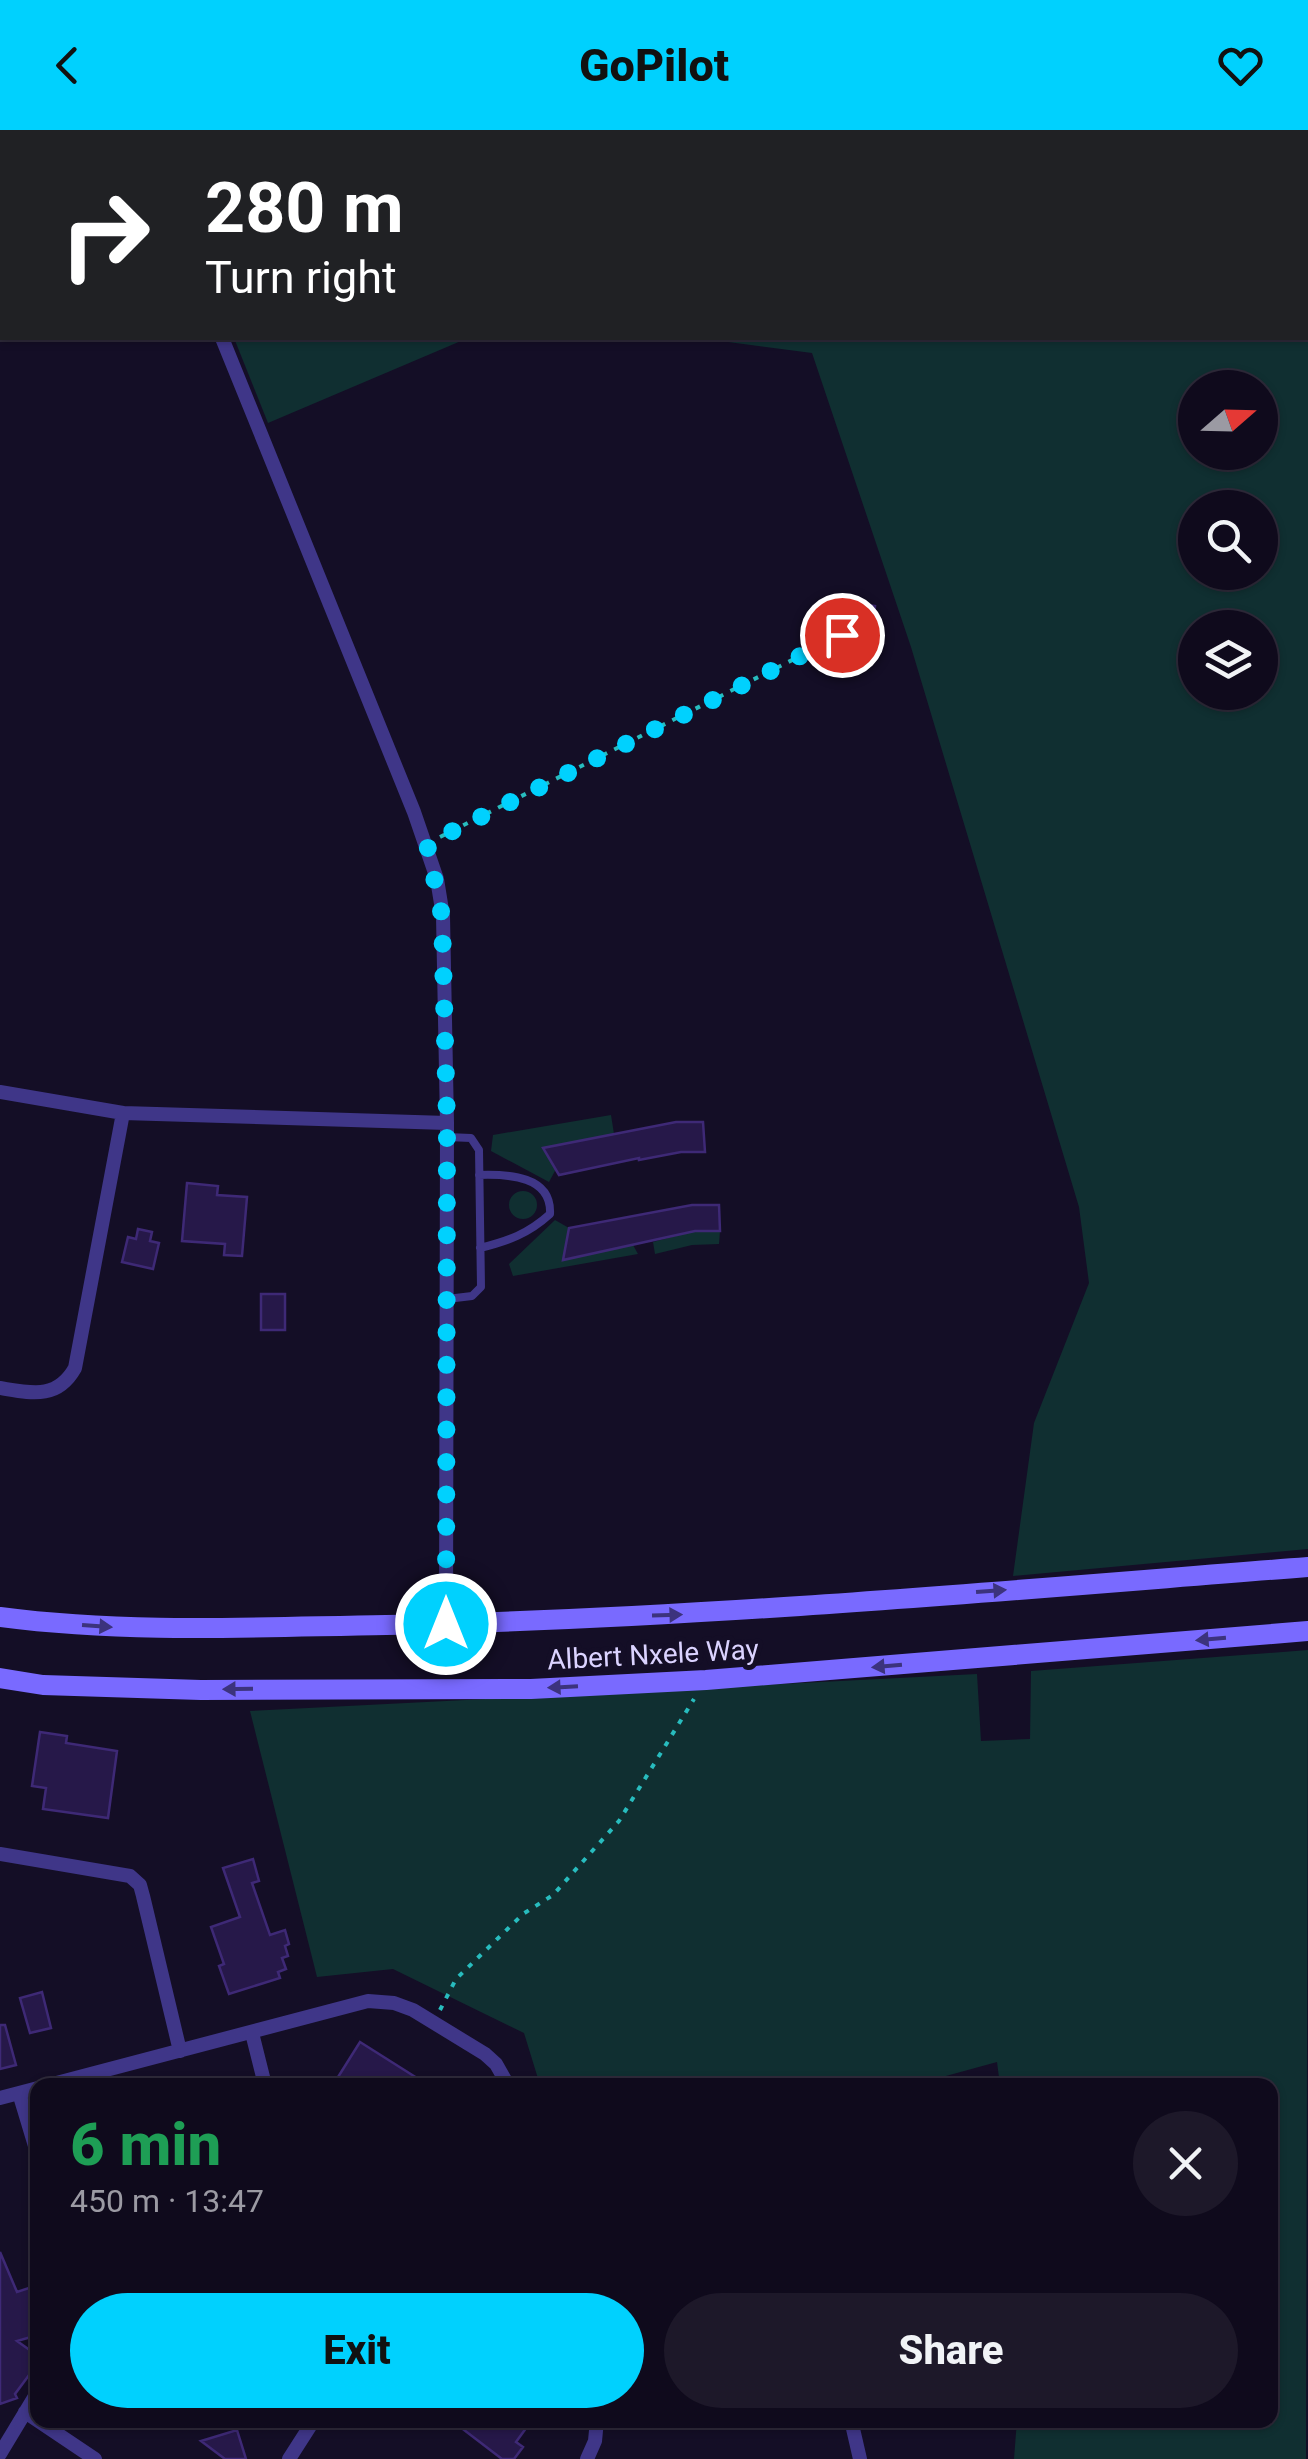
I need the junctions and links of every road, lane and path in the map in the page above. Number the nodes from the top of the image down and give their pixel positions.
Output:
1 (223, 340) edge
2 (842, 635) dead end
3 (427, 844) junction
4 (0, 1092) edge
5 (122, 1113) junction
6 (447, 1130) junction
7 (479, 1175) junction
8 (480, 1248) junction
9 (447, 1299) junction
10 (0, 1388) edge
11 (1308, 1567) edge
12 (0, 1616) edge
13 (446, 1624) junction
14 (1308, 1632) edge
15 (0, 1678) edge
16 (706, 1680) junction
17 (0, 1854) edge
18 (434, 2023) junction
19 (252, 2032) junction
20 (180, 2052) junction
21 (77, 2078) edge
22 (264, 2078) edge
23 (504, 2078) edge
24 (30, 2090) edge
25 (19, 2093) junction
26 (0, 2098) edge
27 (30, 2129) edge
28 (30, 2404) edge
29 (25, 2412) junction
30 (30, 2415) edge
31 (49, 2428) edge
32 (309, 2428) edge
33 (596, 2428) edge
34 (853, 2428) edge
35 (0, 2454) edge
36 (95, 2459) edge
37 (289, 2459) edge
38 (587, 2459) edge
39 (860, 2459) edge

1 - 3 street
2 - 3 path
3 - 6 street
4 - 5 street
5 - 6 street
5 - 10 street
6 - 7 lane
6 - 9 street
7 - 8 lane
7 - 8 lane
8 - 9 lane
9 - 13 street
13 -> 11 main road, Albert Nxele Way
12 -> 13 main road, Albert Nxele Way
14 -> 16 main road, Albert Nxele Way
16 -> 15 main road, Albert Nxele Way
16 - 18 path
17 - 20 street
18 - 19 street
18 - 23 street
19 - 20 street
19 - 22 street
20 - 21 street
24 - 25 street
25 - 26 street
25 - 27 street
28 - 29 street
29 - 30 street
29 - 35 street
31 - 36 street
32 - 37 street
33 - 38 street
34 - 39 street

